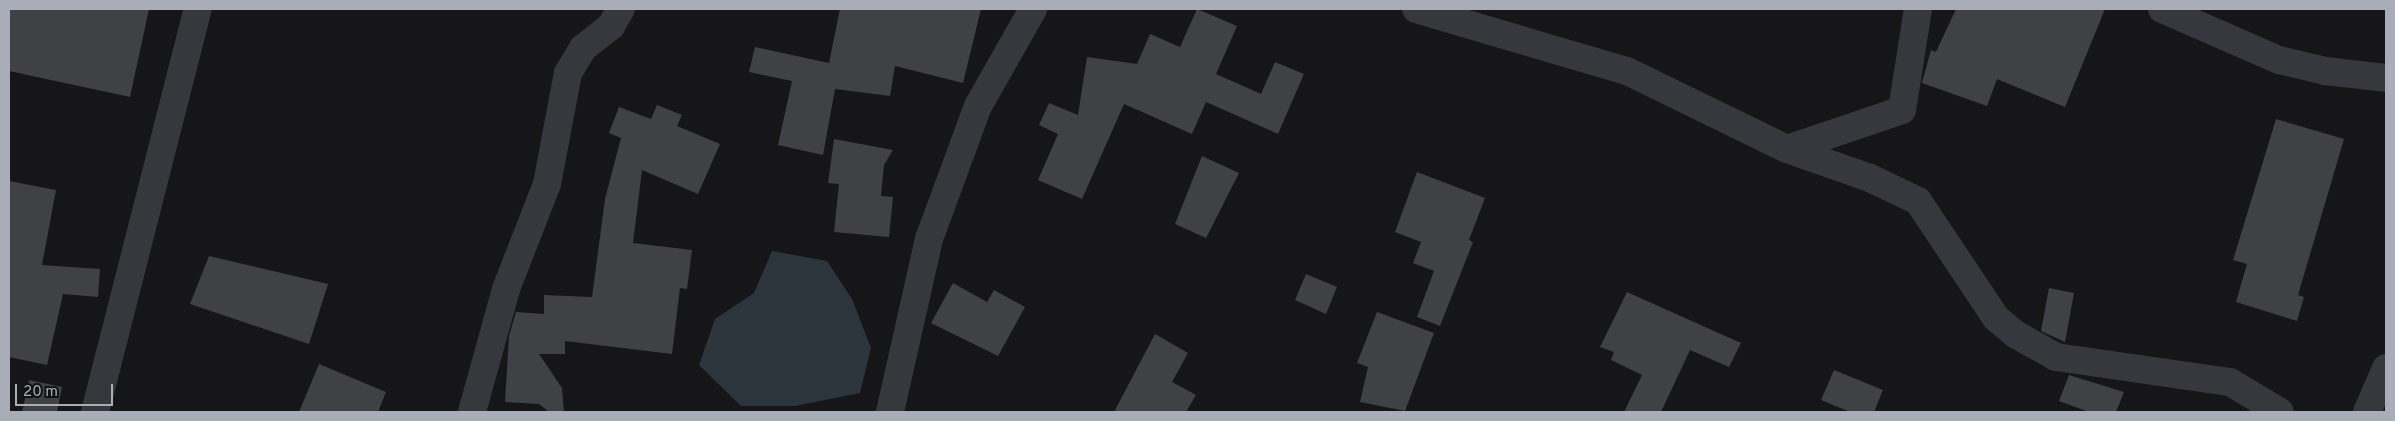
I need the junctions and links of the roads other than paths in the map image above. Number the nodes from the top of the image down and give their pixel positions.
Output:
1 (198, 9) edge
2 (622, 9) edge
3 (1033, 9) edge
4 (1416, 9) edge
5 (1918, 9) edge
6 (2162, 9) edge
7 (2386, 78) edge
8 (1787, 149) junction
9 (2386, 368) edge
10 (95, 412) edge
11 (472, 412) edge
12 (890, 412) edge
13 (2280, 412) edge
14 (2367, 412) edge

1 - 10 street
2 - 11 street
3 - 12 street
4 - 8 street
5 - 8 street
6 - 7 street
8 - 13 street
9 - 14 street

